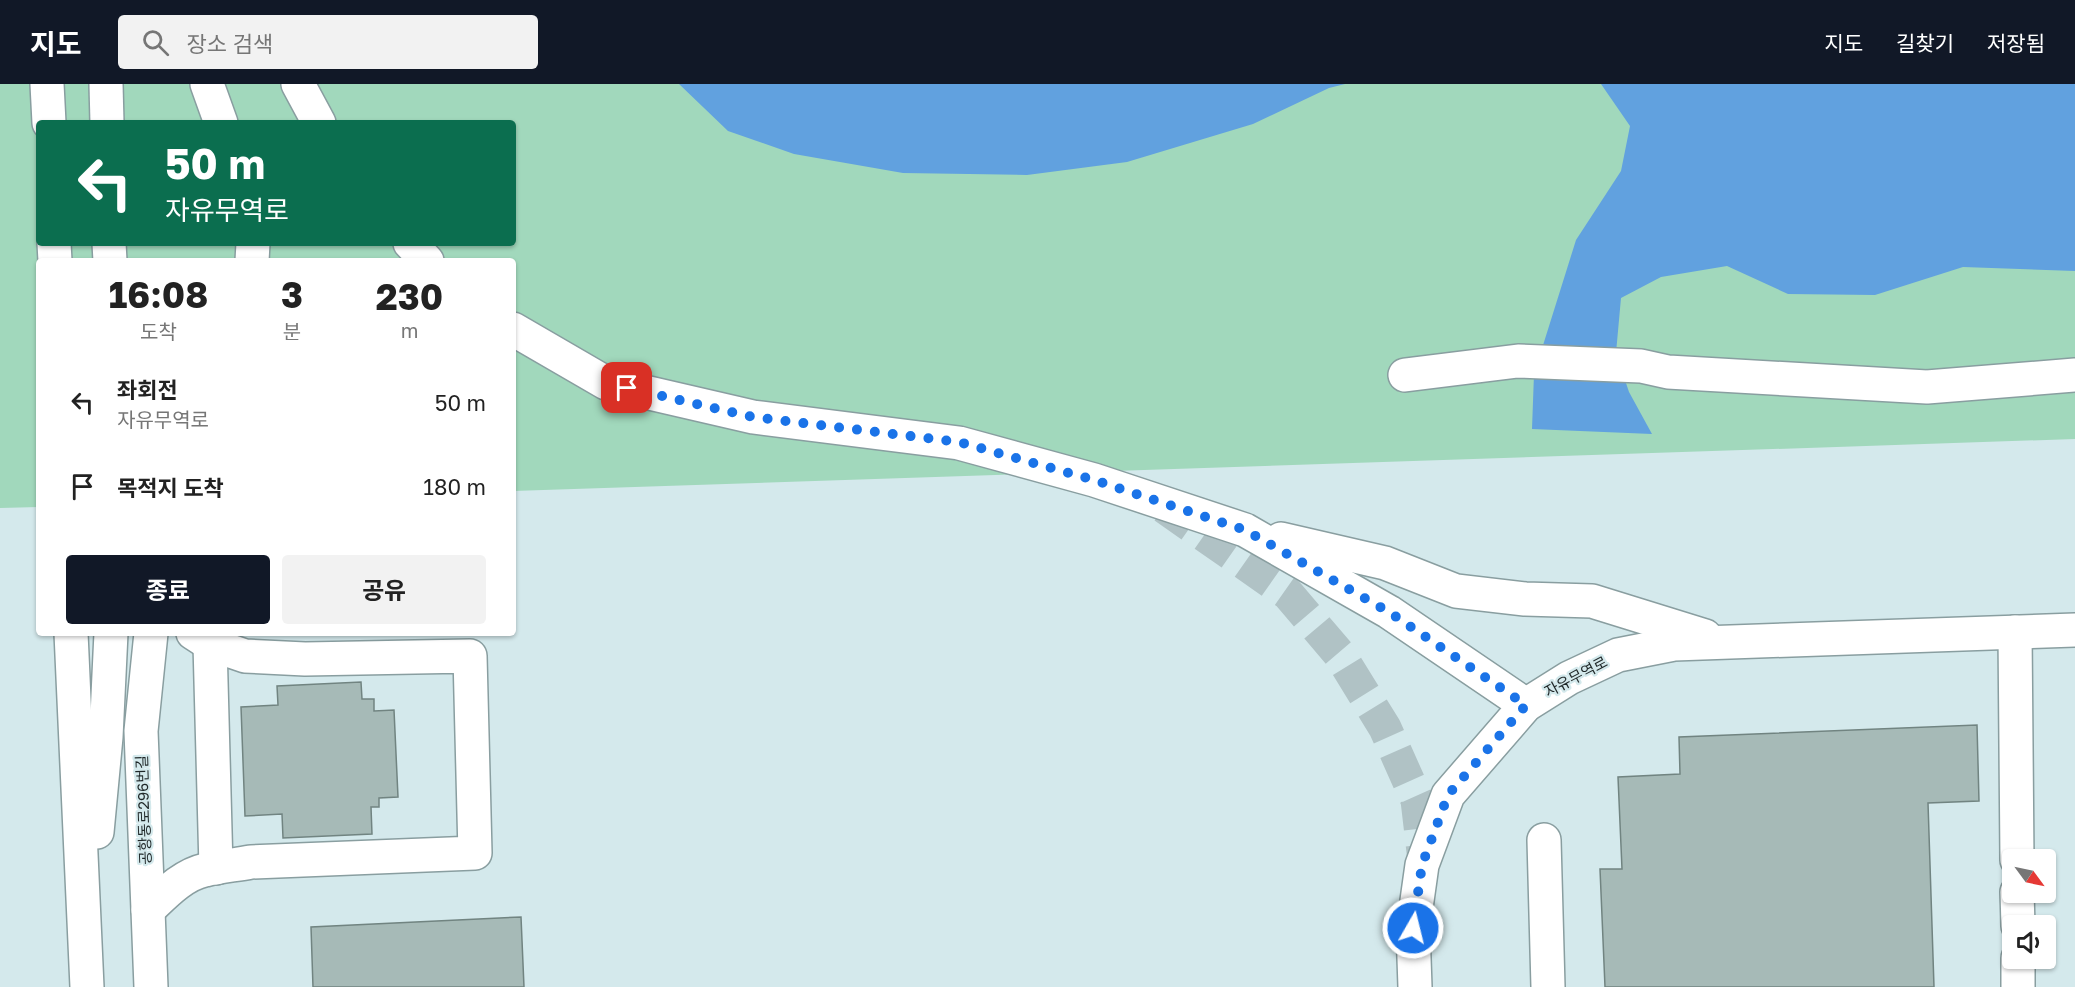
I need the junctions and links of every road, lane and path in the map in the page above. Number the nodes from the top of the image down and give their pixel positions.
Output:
1 (47, 84) edge
2 (106, 84) edge
3 (207, 84) edge
4 (298, 84) edge
5 (48, 120) edge
6 (107, 120) edge
7 (221, 120) edge
8 (317, 120) edge
9 (413, 246) edge
10 (424, 258) edge
11 (516, 331) edge
12 (1405, 375) dead end
13 (2075, 375) edge
14 (1245, 530) junction
15 (2075, 630) edge
16 (2015, 632) junction
17 (71, 636) edge
18 (111, 636) edge
19 (151, 636) edge
20 (202, 638) edge
21 (1728, 643) junction
22 (1526, 705) junction
23 (1544, 840) dead end
24 (2017, 849) edge
25 (216, 868) junction
26 (148, 910) junction
27 (85, 951) junction
28 (2018, 969) edge
29 (87, 987) edge
30 (151, 987) edge
31 (1415, 987) edge
32 (1548, 987) edge
33 (2018, 987) edge

1 - 5 lane
2 - 6 lane
3 - 7 lane
4 - 8 lane
9 - 10 lane
11 - 14 lane
12 - 13 lane
14 - 21 lane
14 - 22 lane
15 - 16 lane, 자유무역로
16 - 21 lane, 자유무역로
16 - 24 lane
17 - 27 lane
18 - 27 lane
19 - 26 lane, 공항동로296번길
20 - 25 lane
20 - 25 lane
21 - 22 lane, 자유무역로
22 - 31 lane, 자유무역로
23 - 32 lane
25 - 26 lane
26 - 30 lane, 공항동로296번길
27 - 29 lane
28 - 33 lane

